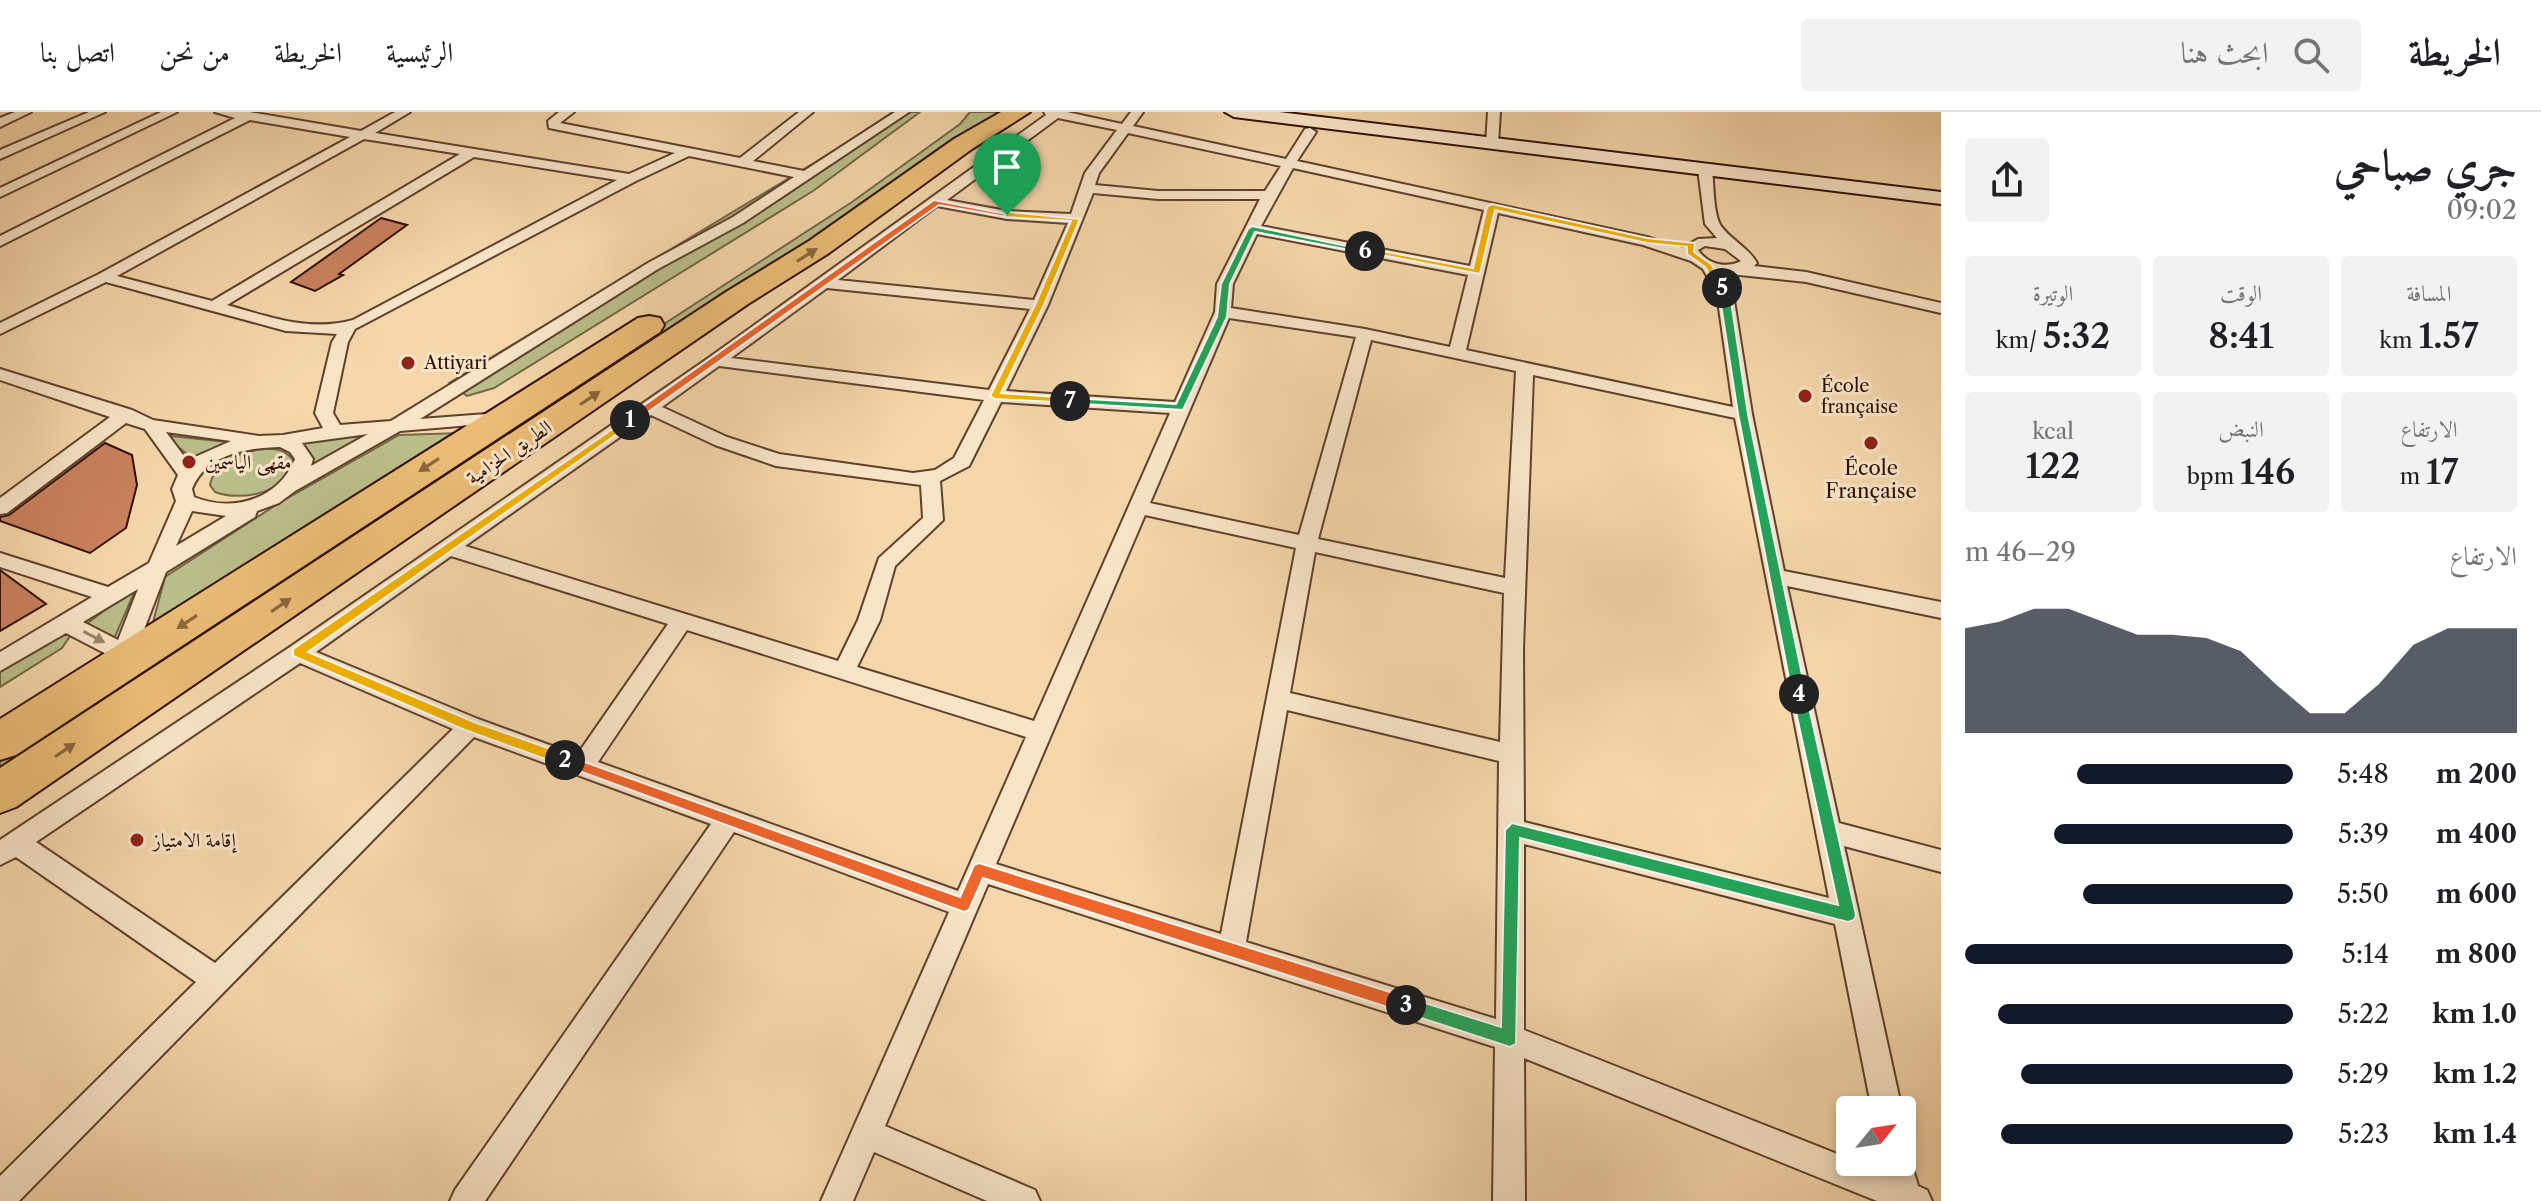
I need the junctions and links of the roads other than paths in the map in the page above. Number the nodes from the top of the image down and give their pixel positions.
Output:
1 (2, 112) edge
2 (99, 112) edge
3 (171, 112) edge
4 (221, 112) edge
5 (320, 112) edge
6 (404, 112) edge
7 (568, 112) edge
8 (807, 112) edge
9 (903, 112) edge
10 (960, 112) edge
11 (1018, 112) edge
12 (1137, 112) edge
13 (1234, 112) edge
14 (1242, 112) edge
15 (1494, 112) edge
16 (1053, 113) edge
17 (22, 114) edge
18 (252, 114) edge
19 (0, 123) edge
20 (289, 124) junction
21 (1122, 129) junction
22 (1310, 132) dead end
23 (365, 134) junction
24 (1492, 144) junction
25 (473, 152) junction
26 (688, 152) junction
27 (0, 155) edge
28 (745, 161) junction
29 (1289, 162) junction
30 (1705, 169) junction
31 (808, 176) junction
32 (631, 178) junction
33 (1086, 188) junction
34 (0, 193) edge
35 (1269, 195) junction
36 (1941, 198) edge
37 (937, 202) junction
38 (1492, 207) junction
39 (1076, 219) junction
40 (1712, 224) junction
41 (1252, 229) junction
42 (0, 241) edge
43 (1696, 248) junction
44 (1737, 260) junction
45 (1708, 265) junction
46 (1476, 272) junction
47 (104, 277) junction
48 (826, 283) junction
49 (1725, 294) junction
50 (1040, 305) junction
51 (215, 306) junction
52 (1941, 308) edge
53 (1223, 312) junction
54 (349, 326) junction
55 (0, 329) edge
56 (1365, 334) junction
57 (1457, 354) junction
58 (716, 361) junction
59 (1525, 368) junction
60 (0, 374) edge
61 (995, 396) junction
62 (438, 401) junction
63 (649, 407) junction
64 (1179, 408) junction
65 (126, 414) junction
66 (1743, 414) junction
67 (490, 419) junction
68 (151, 425) junction
69 (394, 427) junction
70 (334, 431) junction
71 (275, 440) junction
72 (188, 475) junction
73 (930, 478) junction
74 (289, 486) junction
75 (269, 499) junction
76 (186, 501) junction
77 (1137, 507) junction
78 (0, 508) edge
79 (1307, 541) junction
80 (449, 548) junction
81 (0, 560) edge
82 (158, 565) junction
83 (1775, 576) junction
84 (1515, 588) junction
85 (108, 595) junction
86 (1941, 610) edge
87 (683, 620) junction
88 (64, 622) junction
89 (298, 653) junction
90 (122, 660) junction
91 (0, 663) edge
92 (844, 670) junction
93 (1277, 699) junction
94 (470, 726) junction
95 (1039, 732) junction
96 (0, 742) edge
97 (1512, 754) junction
98 (582, 766) junction
99 (0, 793) edge
100 (729, 819) junction
101 (1512, 830) junction
102 (1829, 831) junction
103 (8, 848) edge
104 (1941, 861) edge
105 (979, 870) junction
106 (964, 905) junction
107 (1848, 915) junction
108 (1231, 950) junction
109 (217, 980) junction
110 (1510, 1038) junction
111 (1884, 1096) edge
112 (866, 1133) junction
113 (1901, 1176) edge
114 (0, 1198) edge
115 (1908, 1200) edge
116 (466, 1201) edge
117 (837, 1201) edge
118 (1024, 1201) edge
119 (1509, 1201) edge

1 - 17 street
2 - 27 street
3 - 34 street
4 - 18 street
5 - 20 street
6 - 23 street
7 - 26 street
8 - 28 street
9 - 31 street
10 - 67 highway, الطريق الحزامية
99 -> 11 highway, الطريق الحزامية
12 - 21 street
13 - 14 main road
14 - 24 main road
15 - 24 street
16 - 21 street
16 - 37 street
17 - 19 street
18 - 20 street
18 - 42 street
20 - 23 street
21 - 29 street
21 - 33 street
22 - 29 street
23 - 25 street
23 - 47 street
24 - 30 main road
25 - 32 street
25 - 51 street
26 - 28 street
26 - 32 street
28 - 31 street
29 - 35 street
29 - 38 street
30 - 36 main road
30 - 40 street
31 - 62 street
32 - 54 street
33 - 35 street
33 - 39 street
35 - 41 street
37 - 39 street
37 - 48 street
38 - 43 street
38 - 46 street
39 - 50 street
40 - 43 street
40 - 44 street
41 - 46 street
41 - 53 street
43 - 44 street
43 - 45 street
44 - 45 street
44 - 49 street
44 - 52 street
45 - 49 street
46 - 57 street
47 - 51 street
47 - 55 street
48 - 50 street
48 - 58 street
49 - 66 street
50 - 61 street
51 - 54 street
53 - 56 street
53 - 64 street
54 - 70 street
56 - 57 street
56 - 79 street
57 - 59 street
58 - 61 street
58 - 63 street
59 - 66 street
59 - 84 street
60 - 65 street
61 - 64 street
61 - 73 street
62 - 67 street
62 - 69 street
63 - 73 street
63 - 80 street
64 - 77 street
65 - 68 street
65 - 78 street
66 - 83 street
67 - 69 street
67 -> 90 highway, الطريق الحزامية
68 - 71 street
68 - 72 street
69 - 70 street
69 - 74 street
70 - 71 street
71 - 72 street
71 - 74 street
72 - 76 street
73 - 92 street
74 - 75 street
75 - 76 street
75 - 82 street
76 - 82 street
77 - 79 street
77 - 95 street
79 - 84 street
79 - 93 street
80 - 87 street
80 - 89 street
81 - 85 street
82 - 85 street
82 - 90 street
83 - 86 street
83 - 102 street
84 - 97 street
85 - 88 street
87 - 92 street
87 - 98 street
88 -> 90 street
88 - 91 street
89 - 94 street
89 - 103 street
90 - 96 highway, الطريق الحزامية
92 - 95 street
93 - 97 street
93 - 108 street
94 - 98 street
94 - 109 street
95 - 105 street
97 - 101 street
98 - 100 street
100 - 106 street
100 - 116 street
101 - 107 street
101 - 110 street
102 - 104 street
102 - 107 street
103 - 109 street
105 - 106 street
105 - 108 street
106 - 112 street
107 - 111 street
108 - 110 street
109 - 114 street
110 - 115 street
110 - 119 street
112 - 117 street
112 - 118 street
113 - 115 street

